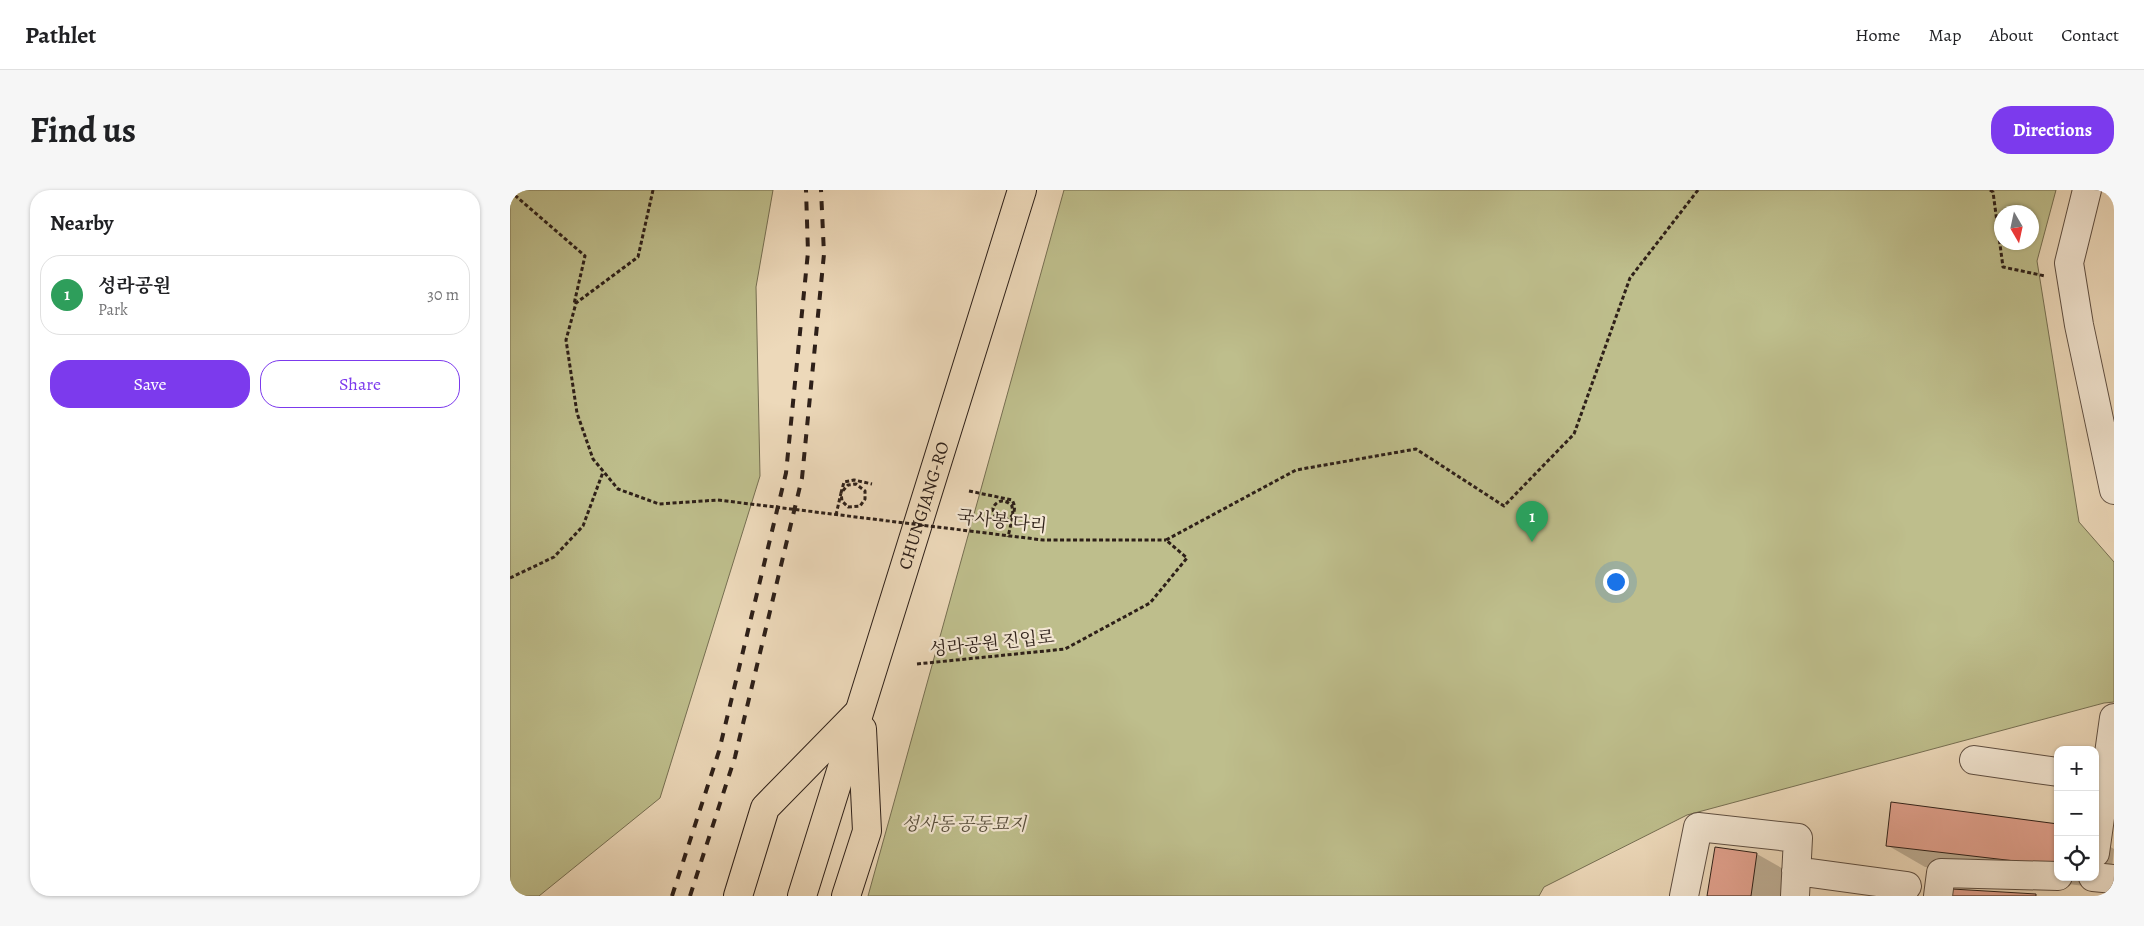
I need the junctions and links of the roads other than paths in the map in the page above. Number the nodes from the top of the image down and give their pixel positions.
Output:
1 (1022, 190) edge
2 (2087, 190) edge
3 (2114, 490) edge
4 (861, 710) junction
5 (2114, 718) edge
6 (1974, 760) dead end
7 (2054, 771) edge
8 (2100, 777) edge
9 (2096, 836) edge
10 (2054, 876) edge
11 (2099, 878) edge
12 (2114, 879) edge
13 (2091, 881) edge
14 (1796, 884) edge
15 (1907, 886) dead end
16 (738, 896) edge
17 (802, 896) edge
18 (846, 896) edge
19 (1684, 896) edge
20 (1938, 896) edge
21 (2088, 896) edge

1 - 4 main road, CHUNGJANG-RO
2 - 3 street
4 - 16 main road
4 - 17 main road, CHUNGJANG-RO
4 - 18 main road
5 - 8 street
6 - 7 street
8 - 9 street
10 - 20 street
11 - 12 street
13 - 21 street
14 - 15 street
14 - 19 street

